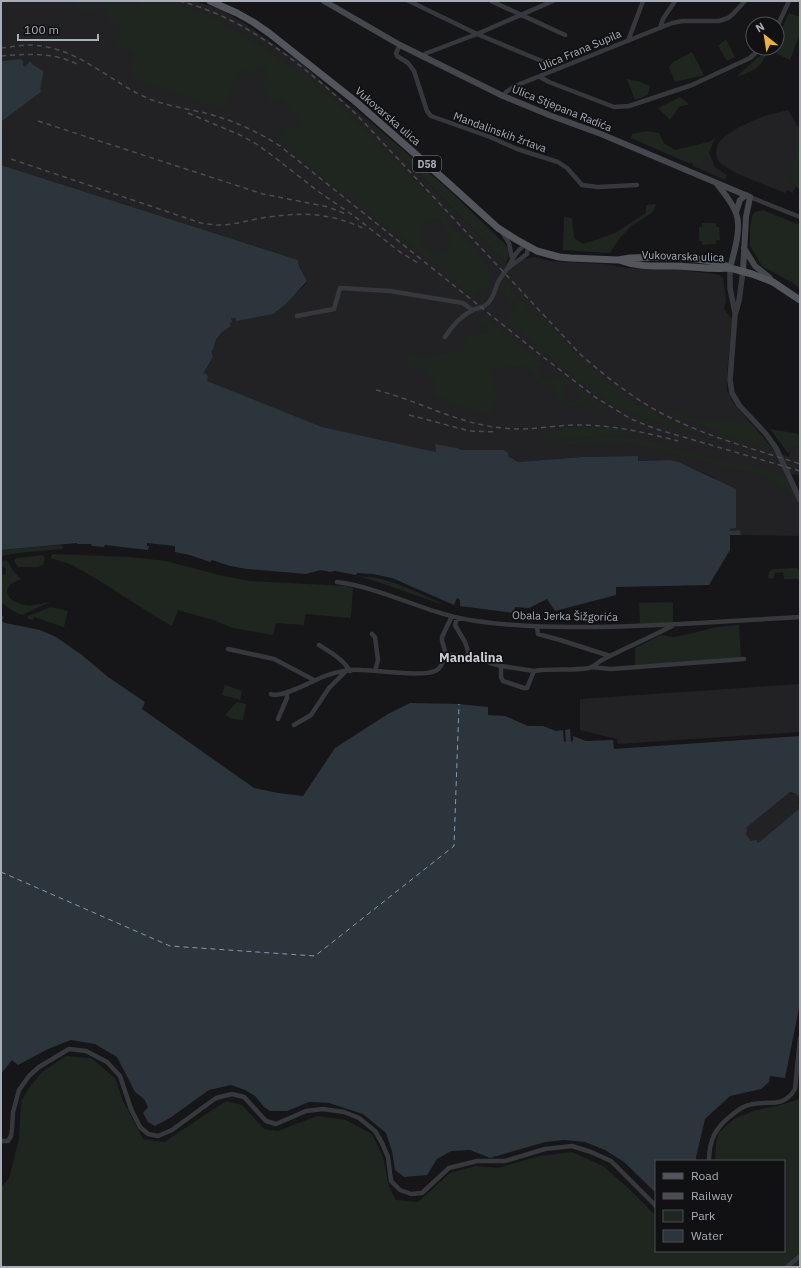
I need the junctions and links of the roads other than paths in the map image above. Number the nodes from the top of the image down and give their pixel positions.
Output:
1 (210, 1) edge
2 (324, 1) edge
3 (409, 1) edge
4 (491, 1) edge
5 (553, 1) edge
6 (644, 1) edge
7 (676, 1) edge
8 (745, 1) edge
9 (789, 1) edge
10 (522, 15) junction
11 (782, 16) edge
12 (660, 28) junction
13 (477, 34) junction
14 (564, 35) dead end
15 (628, 41) junction
16 (400, 45) junction
17 (422, 56) junction
18 (752, 56) edge
19 (544, 62) dead end
20 (540, 77) junction
21 (503, 96) junction
22 (716, 183) junction
23 (637, 185) dead end
24 (748, 196) junction
25 (736, 212) junction
26 (800, 217) edge
27 (498, 228) junction
28 (526, 246) junction
29 (744, 246) junction
30 (512, 259) junction
31 (730, 268) junction
32 (506, 270) junction
33 (742, 271) junction
34 (773, 282) junction
35 (800, 300) edge
36 (472, 310) junction
37 (735, 315) junction
38 (296, 316) dead end
39 (445, 337) dead end
40 (800, 500) edge
41 (337, 582) dead end
42 (455, 617) junction
43 (800, 617) edge
44 (674, 625) junction
45 (537, 627) junction
46 (372, 634) dead end
47 (319, 644) dead end
48 (228, 649) dead end
49 (446, 654) junction
50 (469, 654) junction
51 (610, 656) junction
52 (744, 658) dead end
53 (501, 666) junction
54 (591, 667) junction
55 (375, 670) junction
56 (347, 671) junction
57 (534, 671) junction
58 (314, 680) junction
59 (287, 692) junction
60 (271, 694) dead end
61 (278, 719) dead end
62 (294, 726) dead end
63 (800, 1038) edge
64 (1, 1141) edge
65 (709, 1160) edge
66 (655, 1205) edge
67 (800, 1256) edge
68 (787, 1267) edge

1 - 27 main road, Vukovarska ulica / D58
2 - 16 main road, Ulica Stjepana Radića
3 - 13 street
4 - 10 street
5 - 10 street
6 - 15 street, Ulica Frana Supila
7 - 12 street
8 - 12 street
9 - 11 street
10 - 13 street
10 - 14 street
12 - 15 street
13 - 17 street
13 - 19 street
15 - 20 street, Ulica Frana Supila
16 - 17 main road, Ulica Stjepana Radića
16 - 23 street, Mandalinskih žrtava
17 - 21 main road, Ulica Stjepana Radića
18 - 20 street
20 - 21 street, Ulica Frana Supila
21 - 22 main road, Ulica Stjepana Radića
22 - 24 main road, Ulica Stjepana Radića
22 - 25 main road
24 - 25 main road
24 - 26 street, Ulica Stjepana Radića
24 - 29 main road
25 - 31 main road
27 - 28 main road, Vukovarska ulica / D58
27 - 30 street
28 - 30 street
28 - 31 main road, Vukovarska ulica / D58
28 - 32 street
29 - 33 main road
29 - 34 main road
30 - 32 street
31 - 33 main road, D58
31 - 37 street
32 - 36 street
33 - 34 main road, D58
33 - 37 street
34 - 35 main road, D58
36 - 38 street
36 - 39 street
37 - 40 street
41 - 42 street, Obala Jerka Šižgorića
42 - 45 street, Obala Jerka Šižgorića
42 - 49 street
42 - 50 street
43 - 44 street, Obala Jerka Šižgorića
44 - 45 street, Obala Jerka Šižgorića
44 - 51 street
45 - 51 street
46 - 55 street
47 - 56 street
48 - 58 street
49 - 50 street
49 - 55 street
50 - 53 street
51 - 54 street
52 - 54 street
53 - 57 street
53 - 57 street
54 - 57 street
55 - 56 street
56 - 58 street
56 - 62 street
58 - 59 street
59 - 60 street
59 - 61 street
63 - 65 street
64 - 66 street
67 - 68 street

